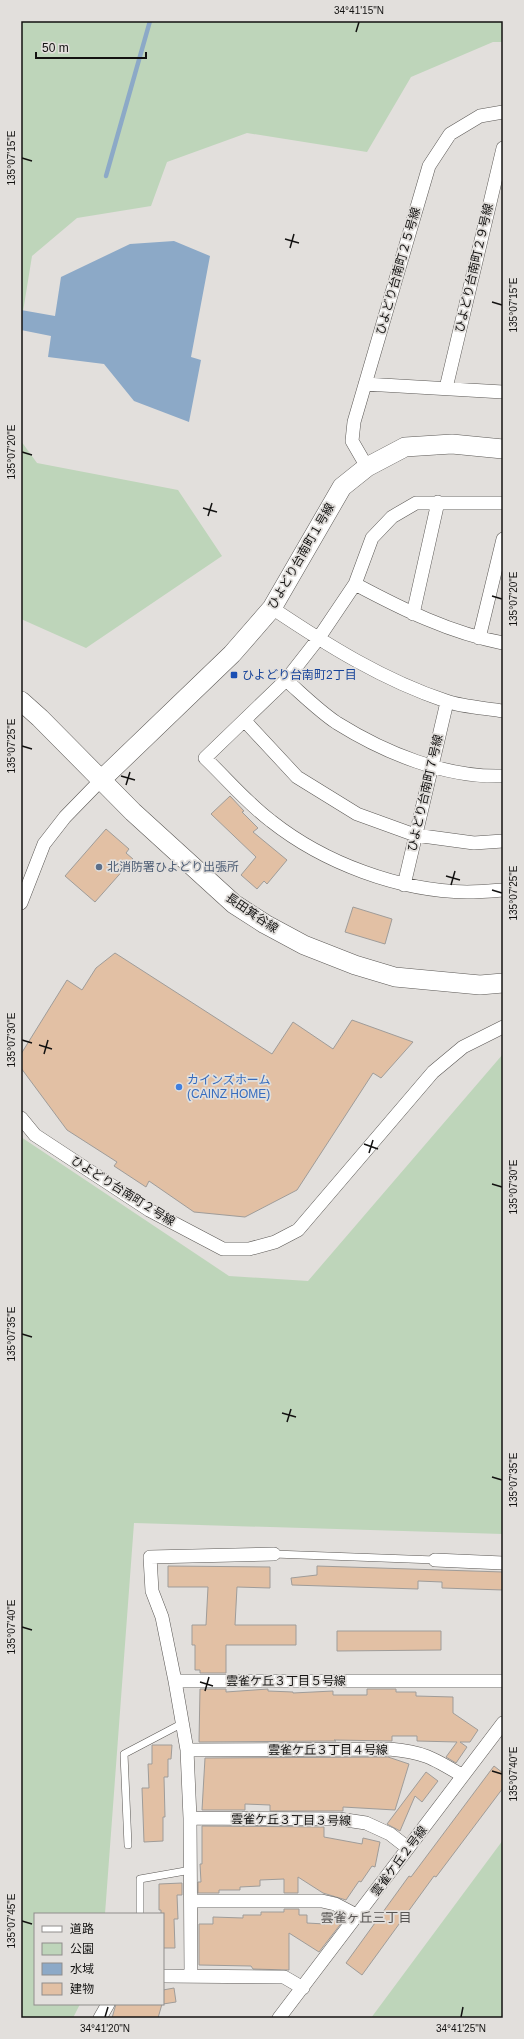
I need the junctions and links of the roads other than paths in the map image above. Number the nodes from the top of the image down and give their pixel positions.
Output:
1 (503, 112) edge
2 (503, 148) edge
3 (498, 194) edge
4 (364, 384) junction
5 (446, 388) junction
6 (503, 392) edge
7 (503, 448) edge
8 (367, 467) junction
9 (438, 502) junction
10 (503, 503) edge
11 (503, 539) edge
12 (355, 584) junction
13 (272, 608) junction
14 (413, 614) junction
15 (479, 638) junction
16 (318, 639) junction
17 (503, 643) edge
18 (286, 680) junction
19 (21, 701) edge
20 (447, 702) junction
21 (503, 711) edge
22 (245, 721) junction
23 (431, 767) junction
24 (503, 776) edge
25 (101, 780) junction
26 (415, 834) junction
27 (503, 841) edge
28 (404, 885) junction
29 (503, 890) edge
30 (21, 902) edge
31 (503, 982) edge
32 (503, 1027) edge
33 (21, 1118) edge
34 (274, 1554) joint
35 (435, 1560) joint
36 (503, 1563) edge
37 (175, 1680) junction
38 (503, 1681) edge
39 (183, 1723) junction
40 (503, 1723) edge
41 (187, 1750) junction
42 (463, 1776) junction
43 (190, 1818) junction
44 (128, 1845) dead end
45 (408, 1848) junction
46 (191, 1870) junction
47 (191, 1902) junction
48 (140, 1913) edge
49 (358, 1916) junction
50 (164, 1976) edge
51 (191, 1976) junction
52 (303, 1988) junction
53 (107, 2005) edge
54 (100, 2018) edge
55 (279, 2018) edge

1 - 4 street, ひよどり台南町２５号線
2 - 3 street, ひよどり台南町２９号線
3 - 5 street, ひよどり台南町２９号線
4 - 5 street
4 - 8 street, ひよどり台南町２５号線
5 - 6 street
7 - 8 street, ひよどり台南町１号線
8 - 13 street, ひよどり台南町１号線
9 - 10 street
9 - 12 street
9 - 14 street
11 - 15 street
12 - 14 street
12 - 16 street
13 - 16 street
13 - 25 street, ひよどり台南町１号線
14 - 15 street
15 - 17 street
16 - 18 street
16 - 20 street
18 - 22 street
18 - 23 street
19 - 25 street, 長田箕谷線
20 - 21 street
20 - 23 street, ひよどり台南町７号線
22 - 26 street
22 - 28 street
23 - 24 street
23 - 26 street, ひよどり台南町７号線
25 - 30 street
25 - 31 street, 長田箕谷線
26 - 27 street
26 - 28 street, ひよどり台南町７号線
28 - 29 street
32 - 33 street, ひよどり台南町２号線
34 - 35 lane
34 - 37 street
35 - 36 street
37 - 38 street, 雲雀ケ丘３丁目５号線
37 - 39 street
39 - 41 street
39 - 44 lane
40 - 42 street, 雲雀ケ丘２号線
41 - 42 street, 雲雀ケ丘３丁目４号線
41 - 43 street
42 - 45 street, 雲雀ケ丘２号線
43 - 45 street, 雲雀ケ丘３丁目３号線
43 - 46 street
45 - 49 street, 雲雀ケ丘２号線
46 - 47 street
46 - 48 lane
47 - 49 street
47 - 51 street
49 - 52 street, 雲雀ケ丘２号線
50 - 51 street
51 - 52 street
52 - 55 street, 雲雀ケ丘２号線
53 - 54 street

